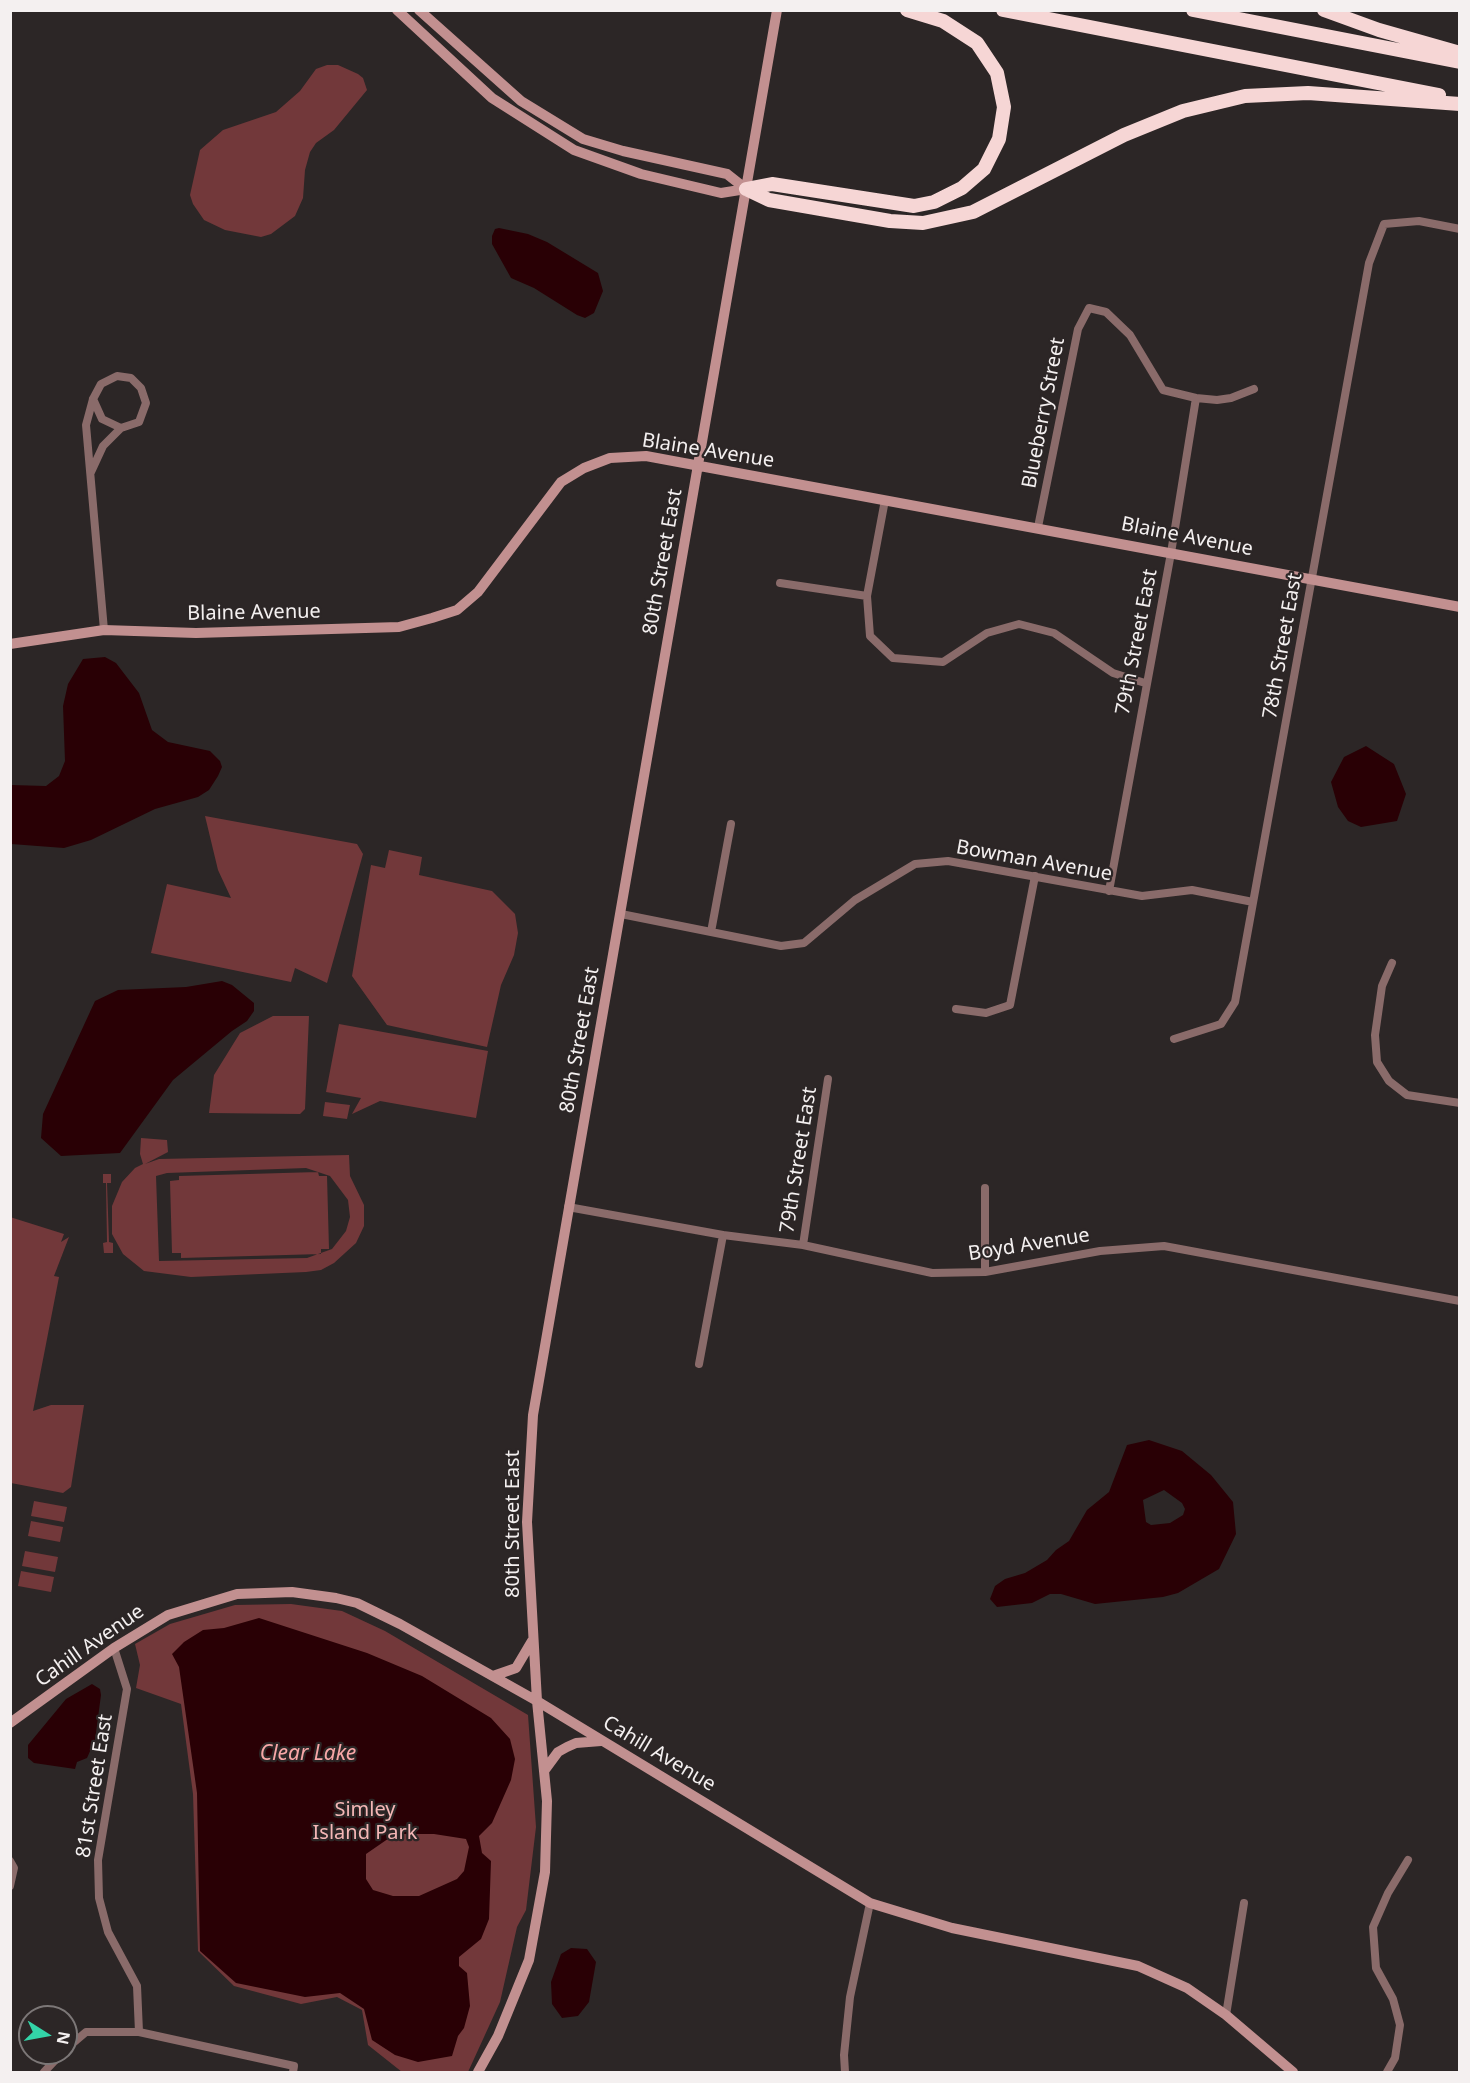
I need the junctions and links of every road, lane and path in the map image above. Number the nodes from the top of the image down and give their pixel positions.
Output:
1 (397, 10) edge
2 (419, 10) edge
3 (907, 10) edge
4 (1003, 10) edge
5 (1193, 10) edge
6 (1324, 10) edge
7 (776, 16) edge
8 (1460, 53) edge
9 (1460, 62) edge
10 (1460, 99) edge
11 (1460, 105) edge
12 (746, 189) junction
13 (1460, 229) edge
14 (1254, 389) dead end
15 (1196, 398) junction
16 (93, 399) junction
17 (121, 428) junction
18 (698, 464) junction
19 (91, 472) junction
20 (885, 500) junction
21 (1038, 527) junction
22 (1171, 553) junction
23 (1311, 579) junction
24 (780, 583) dead end
25 (867, 596) junction
26 (1460, 607) edge
27 (104, 630) junction
28 (10, 644) edge
29 (1145, 683) junction
30 (731, 824) dead end
31 (1035, 876) junction
32 (1109, 891) junction
33 (1253, 902) junction
34 (621, 914) junction
35 (711, 932) junction
36 (1392, 963) dead end
37 (956, 1009) dead end
38 (1174, 1039) dead end
39 (828, 1079) dead end
40 (1460, 1103) edge
41 (985, 1188) dead end
42 (568, 1207) junction
43 (723, 1235) junction
44 (803, 1245) junction
45 (986, 1272) junction
46 (1460, 1301) edge
47 (699, 1364) dead end
48 (533, 1638) junction
49 (114, 1648) junction
50 (493, 1676) junction
51 (537, 1701) junction
52 (10, 1723) edge
53 (603, 1741) junction
54 (544, 1771) junction
55 (1408, 1860) dead end
56 (10, 1861) edge
57 (10, 1886) edge
58 (870, 1903) junction
59 (1244, 1903) dead end
60 (1226, 2015) junction
61 (139, 2032) junction
62 (78, 2039) edge
63 (294, 2069) edge
64 (478, 2073) edge
65 (845, 2073) edge
66 (1293, 2073) edge
67 (1387, 2073) edge

1 - 12 street
2 - 12 street
3 - 12 highway
4 - 10 highway
5 - 9 highway
6 - 8 highway
7 - 12 street, 80th Street East
11 - 12 highway
12 - 18 street, 80th Street East
13 - 23 street, 78th Street East
14 - 15 street
15 - 21 street, Blueberry Street
15 - 22 street, 79th Street East
16 - 17 street
16 - 17 street
16 - 19 street
17 - 19 street
18 - 20 street, Blaine Avenue
18 - 27 street, Blaine Avenue
18 - 34 street, 80th Street East
19 - 27 street
20 - 21 street, Blaine Avenue
20 - 25 street
21 - 22 street, Blaine Avenue
22 - 23 street, Blaine Avenue
22 - 29 street, 79th Street East
23 - 26 street, Blaine Avenue
23 - 33 street, 78th Street East
24 - 25 street
25 - 29 street
27 - 28 street, Blaine Avenue
29 - 32 street, 79th Street East
30 - 35 street
31 - 32 street, Bowman Avenue
31 - 35 street, Bowman Avenue
31 - 37 street
32 - 33 street, Bowman Avenue
33 - 38 street, 78th Street East
34 - 35 street, Bowman Avenue
34 - 42 street, 80th Street East
36 - 40 street
39 - 44 street, 79th Street East
41 - 45 street
42 - 43 street, Boyd Avenue
42 - 48 street, 80th Street East
43 - 44 street, Boyd Avenue
43 - 47 street
44 - 45 street, Boyd Avenue
45 - 46 street, Boyd Avenue
48 - 50 street
48 - 51 street, 80th Street East
49 - 50 street, Cahill Avenue
49 - 52 street, Cahill Avenue
49 - 61 street, 81st Street East
50 - 51 street, Cahill Avenue
51 - 53 street, Cahill Avenue
51 - 54 street, 80th Street East
53 - 54 street
53 - 58 street, Cahill Avenue
54 - 64 street, 80th Street East
55 - 67 street
56 - 57 street
58 - 60 street, Cahill Avenue
58 - 65 street
59 - 60 street
60 - 66 street, Cahill Avenue
61 - 62 street
61 - 63 street

